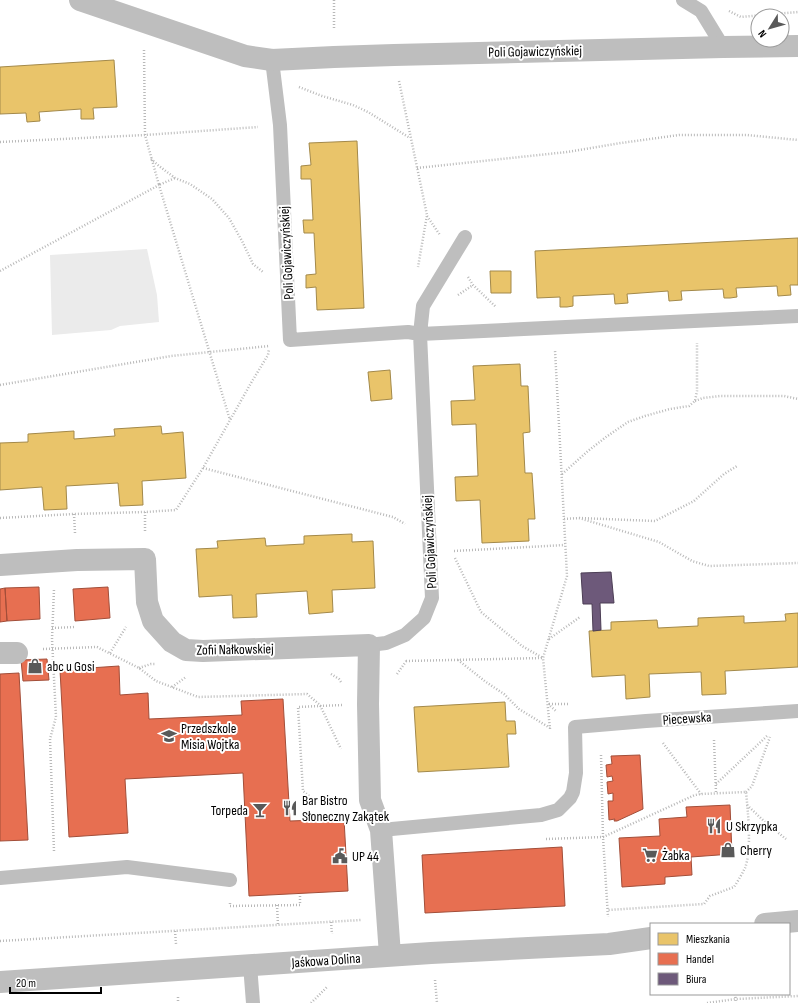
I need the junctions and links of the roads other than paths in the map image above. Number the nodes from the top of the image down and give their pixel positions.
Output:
1 (80, 0) edge
2 (683, 0) edge
3 (798, 46) edge
4 (723, 47) junction
5 (274, 69) junction
6 (465, 237) dead end
7 (798, 316) edge
8 (420, 334) junction
9 (0, 566) edge
10 (369, 645) junction
11 (798, 710) edge
12 (381, 830) junction
13 (0, 878) edge
14 (230, 880) dead end
15 (798, 921) edge
16 (776, 923) edge
17 (650, 938) edge
18 (390, 955) junction
19 (250, 965) junction
20 (0, 982) edge
21 (253, 1003) edge

1 - 5 street, Poli Gojawiczyńskiej
2 - 4 lane
3 - 4 street, Poli Gojawiczyńskiej
4 - 5 street, Poli Gojawiczyńskiej
5 - 8 lane, Poli Gojawiczyńskiej
6 - 8 lane, Poli Gojawiczyńskiej
7 - 8 lane
8 - 10 lane, Poli Gojawiczyńskiej
9 - 10 street, Zofii Nałkowskiej
10 - 12 street
11 - 12 lane, Piecewska
12 - 18 street
13 - 14 lane
15 - 16 street
17 - 18 street, Jaśkowa Dolina
18 - 19 street, Jaśkowa Dolina
19 - 20 street, Jaśkowa Dolina
19 - 21 lane

